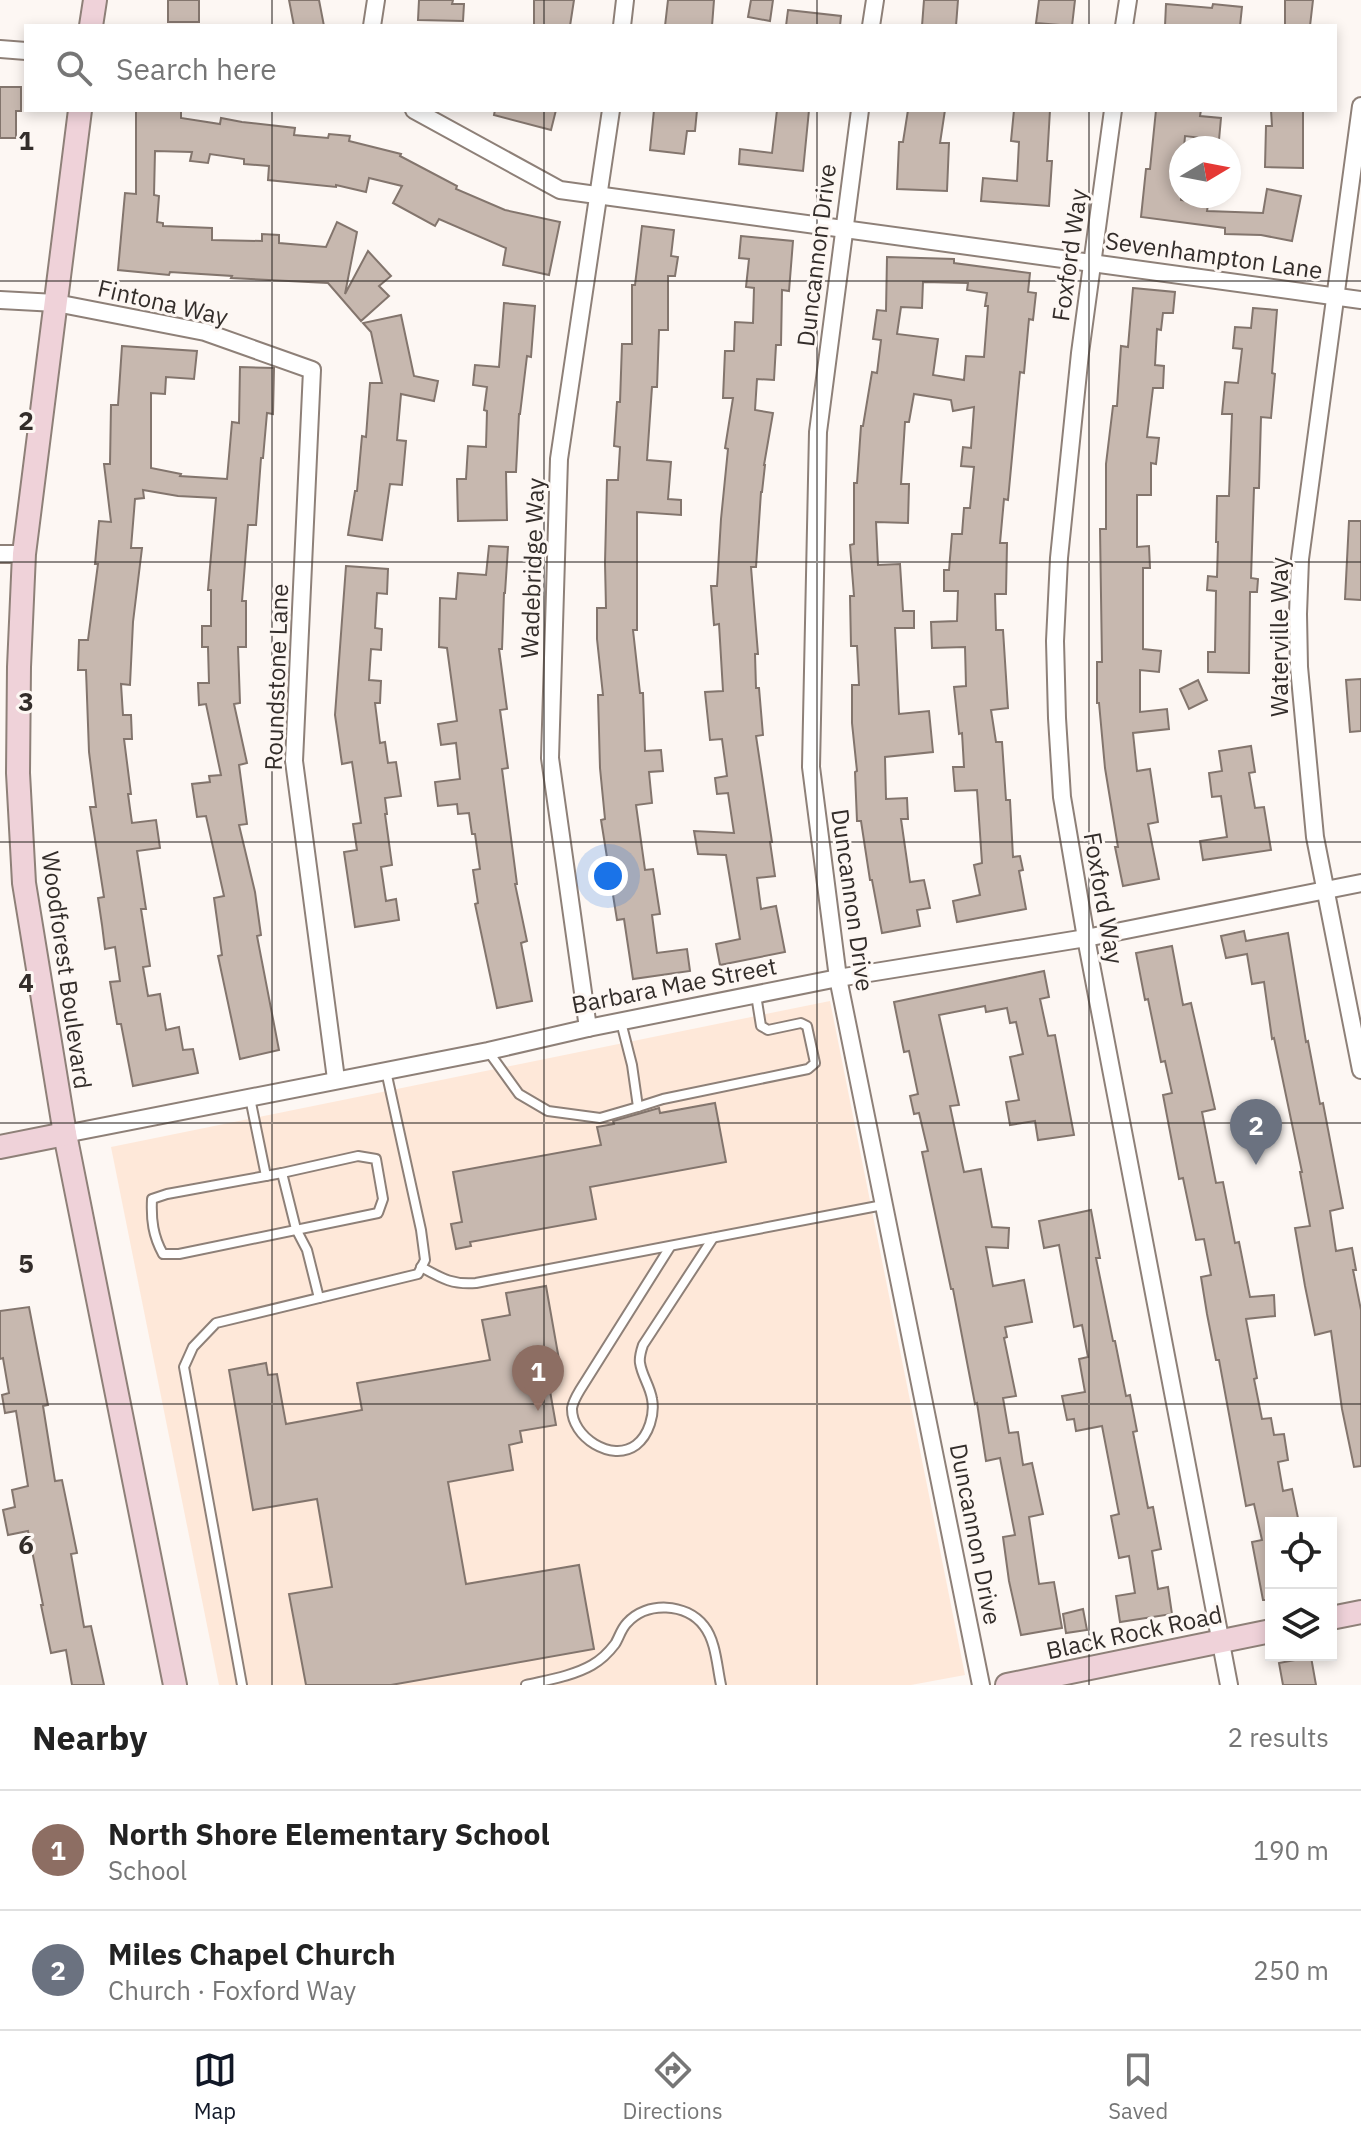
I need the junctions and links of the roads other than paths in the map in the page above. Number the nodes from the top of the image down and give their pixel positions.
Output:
1 (95, 0) edge
2 (376, 0) edge
3 (625, 0) edge
4 (875, 0) edge
5 (1128, 0) edge
6 (91, 24) edge
7 (372, 24) edge
8 (622, 24) edge
9 (871, 24) edge
10 (1124, 24) edge
11 (0, 49) edge
12 (24, 51) edge
13 (1361, 106) edge
14 (80, 112) edge
15 (418, 112) edge
16 (611, 112) edge
17 (860, 112) edge
18 (1113, 112) edge
19 (599, 195) junction
20 (843, 229) junction
21 (1092, 262) junction
22 (1335, 296) junction
23 (0, 300) edge
24 (1361, 300) edge
25 (56, 303) junction
26 (312, 370) joint
27 (0, 554) edge
28 (24, 554) junction
29 (1361, 883) edge
30 (1326, 890) junction
31 (1086, 938) junction
32 (838, 978) junction
33 (756, 995) junction
34 (621, 1022) junction
35 (588, 1028) junction
36 (488, 1051) junction
37 (386, 1070) junction
38 (1361, 1070) edge
39 (336, 1079) junction
40 (250, 1097) junction
41 (638, 1107) junction
42 (65, 1134) junction
43 (0, 1147) edge
44 (282, 1173) junction
45 (266, 1176) junction
46 (884, 1204) junction
47 (296, 1229) junction
48 (713, 1238) junction
49 (670, 1247) junction
50 (421, 1267) junction
51 (319, 1298) junction
52 (1361, 1612) edge
53 (1337, 1617) edge
54 (1265, 1632) edge
55 (1220, 1641) junction
56 (175, 1685) edge
57 (242, 1685) edge
58 (526, 1685) edge
59 (721, 1685) edge
60 (981, 1685) edge
61 (1007, 1685) edge
62 (1229, 1685) edge

1 - 6 main road
2 - 7 street
3 - 8 street
4 - 9 street
5 - 10 street
11 - 12 street
13 - 22 street, Waterville Way
14 - 25 main road, Woodforest Boulevard
15 - 19 street, Sevenhampton Lane
16 - 19 street, Wadebridge Way
17 - 20 street, Duncannon Drive
18 - 21 street, Foxford Way
19 - 20 street, Sevenhampton Lane
19 - 35 street, Wadebridge Way
20 - 21 street, Sevenhampton Lane
20 - 32 street, Duncannon Drive
21 - 22 street, Sevenhampton Lane
21 - 31 street, Foxford Way
22 - 24 street, Sevenhampton Lane
22 - 30 street, Waterville Way
23 - 25 street, Fintona Way
25 - 26 street, Fintona Way
25 - 28 main road, Woodforest Boulevard
26 - 39 street, Roundstone Lane
27 - 28 street
28 - 42 main road, Woodforest Boulevard
29 - 30 street, Barbara Mae Street
30 - 31 street, Barbara Mae Street
30 - 38 street, Waterville Way
31 - 32 street, Barbara Mae Street
31 - 55 street, Foxford Way
32 - 33 street, Barbara Mae Street
32 - 46 street, Duncannon Drive
33 - 34 street, Barbara Mae Street
33 - 41 lane
34 - 35 street, Barbara Mae Street
34 - 41 lane
35 - 36 street, Barbara Mae Street
36 - 37 street, Barbara Mae Street
36 - 41 lane
37 - 39 street, Barbara Mae Street
37 - 50 lane
39 - 40 street, Barbara Mae Street
40 - 42 street, Barbara Mae Street
40 - 45 lane
42 - 43 main road, Barbara Mae Street
42 - 56 main road, Woodforest Boulevard
44 - 45 lane
44 - 47 lane
44 - 47 lane
45 - 47 lane
46 - 48 lane
46 - 60 street, Duncannon Drive
47 - 51 lane
48 - 49 lane
48 - 49 lane
49 - 50 lane
50 - 51 lane
51 - 57 lane
52 - 53 main road
54 - 55 main road, Black Rock Road
55 - 61 main road, Black Rock Road
55 - 62 street, Foxford Way
58 - 59 lane

